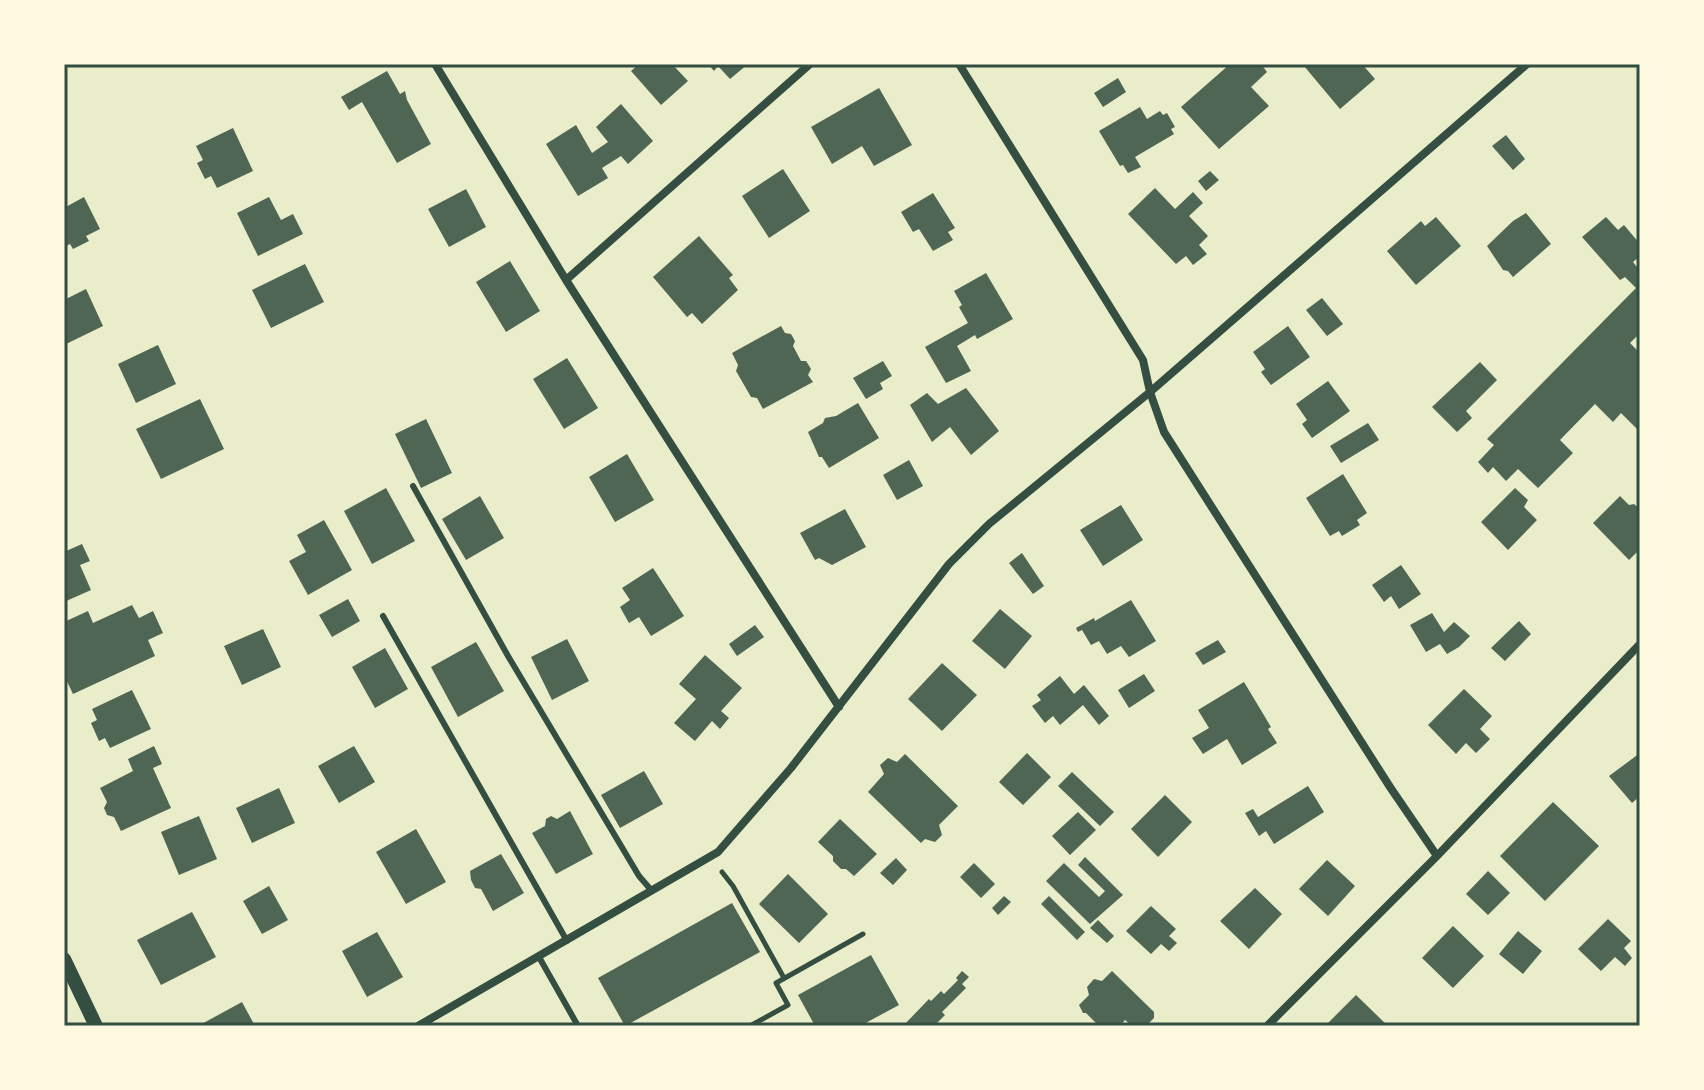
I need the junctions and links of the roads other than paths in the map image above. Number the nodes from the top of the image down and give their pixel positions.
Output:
1 (435, 64) edge
2 (810, 64) edge
3 (959, 64) edge
4 (1527, 64) edge
5 (566, 280) junction
6 (1150, 392) junction
7 (413, 486) dead end
8 (383, 616) dead end
9 (1640, 644) edge
10 (839, 707) junction
11 (1437, 856) junction
12 (652, 891) junction
13 (567, 941) junction
14 (539, 957) junction
15 (64, 959) edge
16 (96, 1026) edge
17 (418, 1026) edge
18 (578, 1026) edge
19 (1267, 1026) edge

1 - 5 street
2 - 5 street
3 - 6 street
4 - 6 street
5 - 10 street
6 - 10 street
6 - 11 street
7 - 12 lane
8 - 13 lane
9 - 11 street
10 - 12 street
11 - 19 street
12 - 13 street
13 - 14 street
14 - 17 street
14 - 18 lane
15 - 16 street

